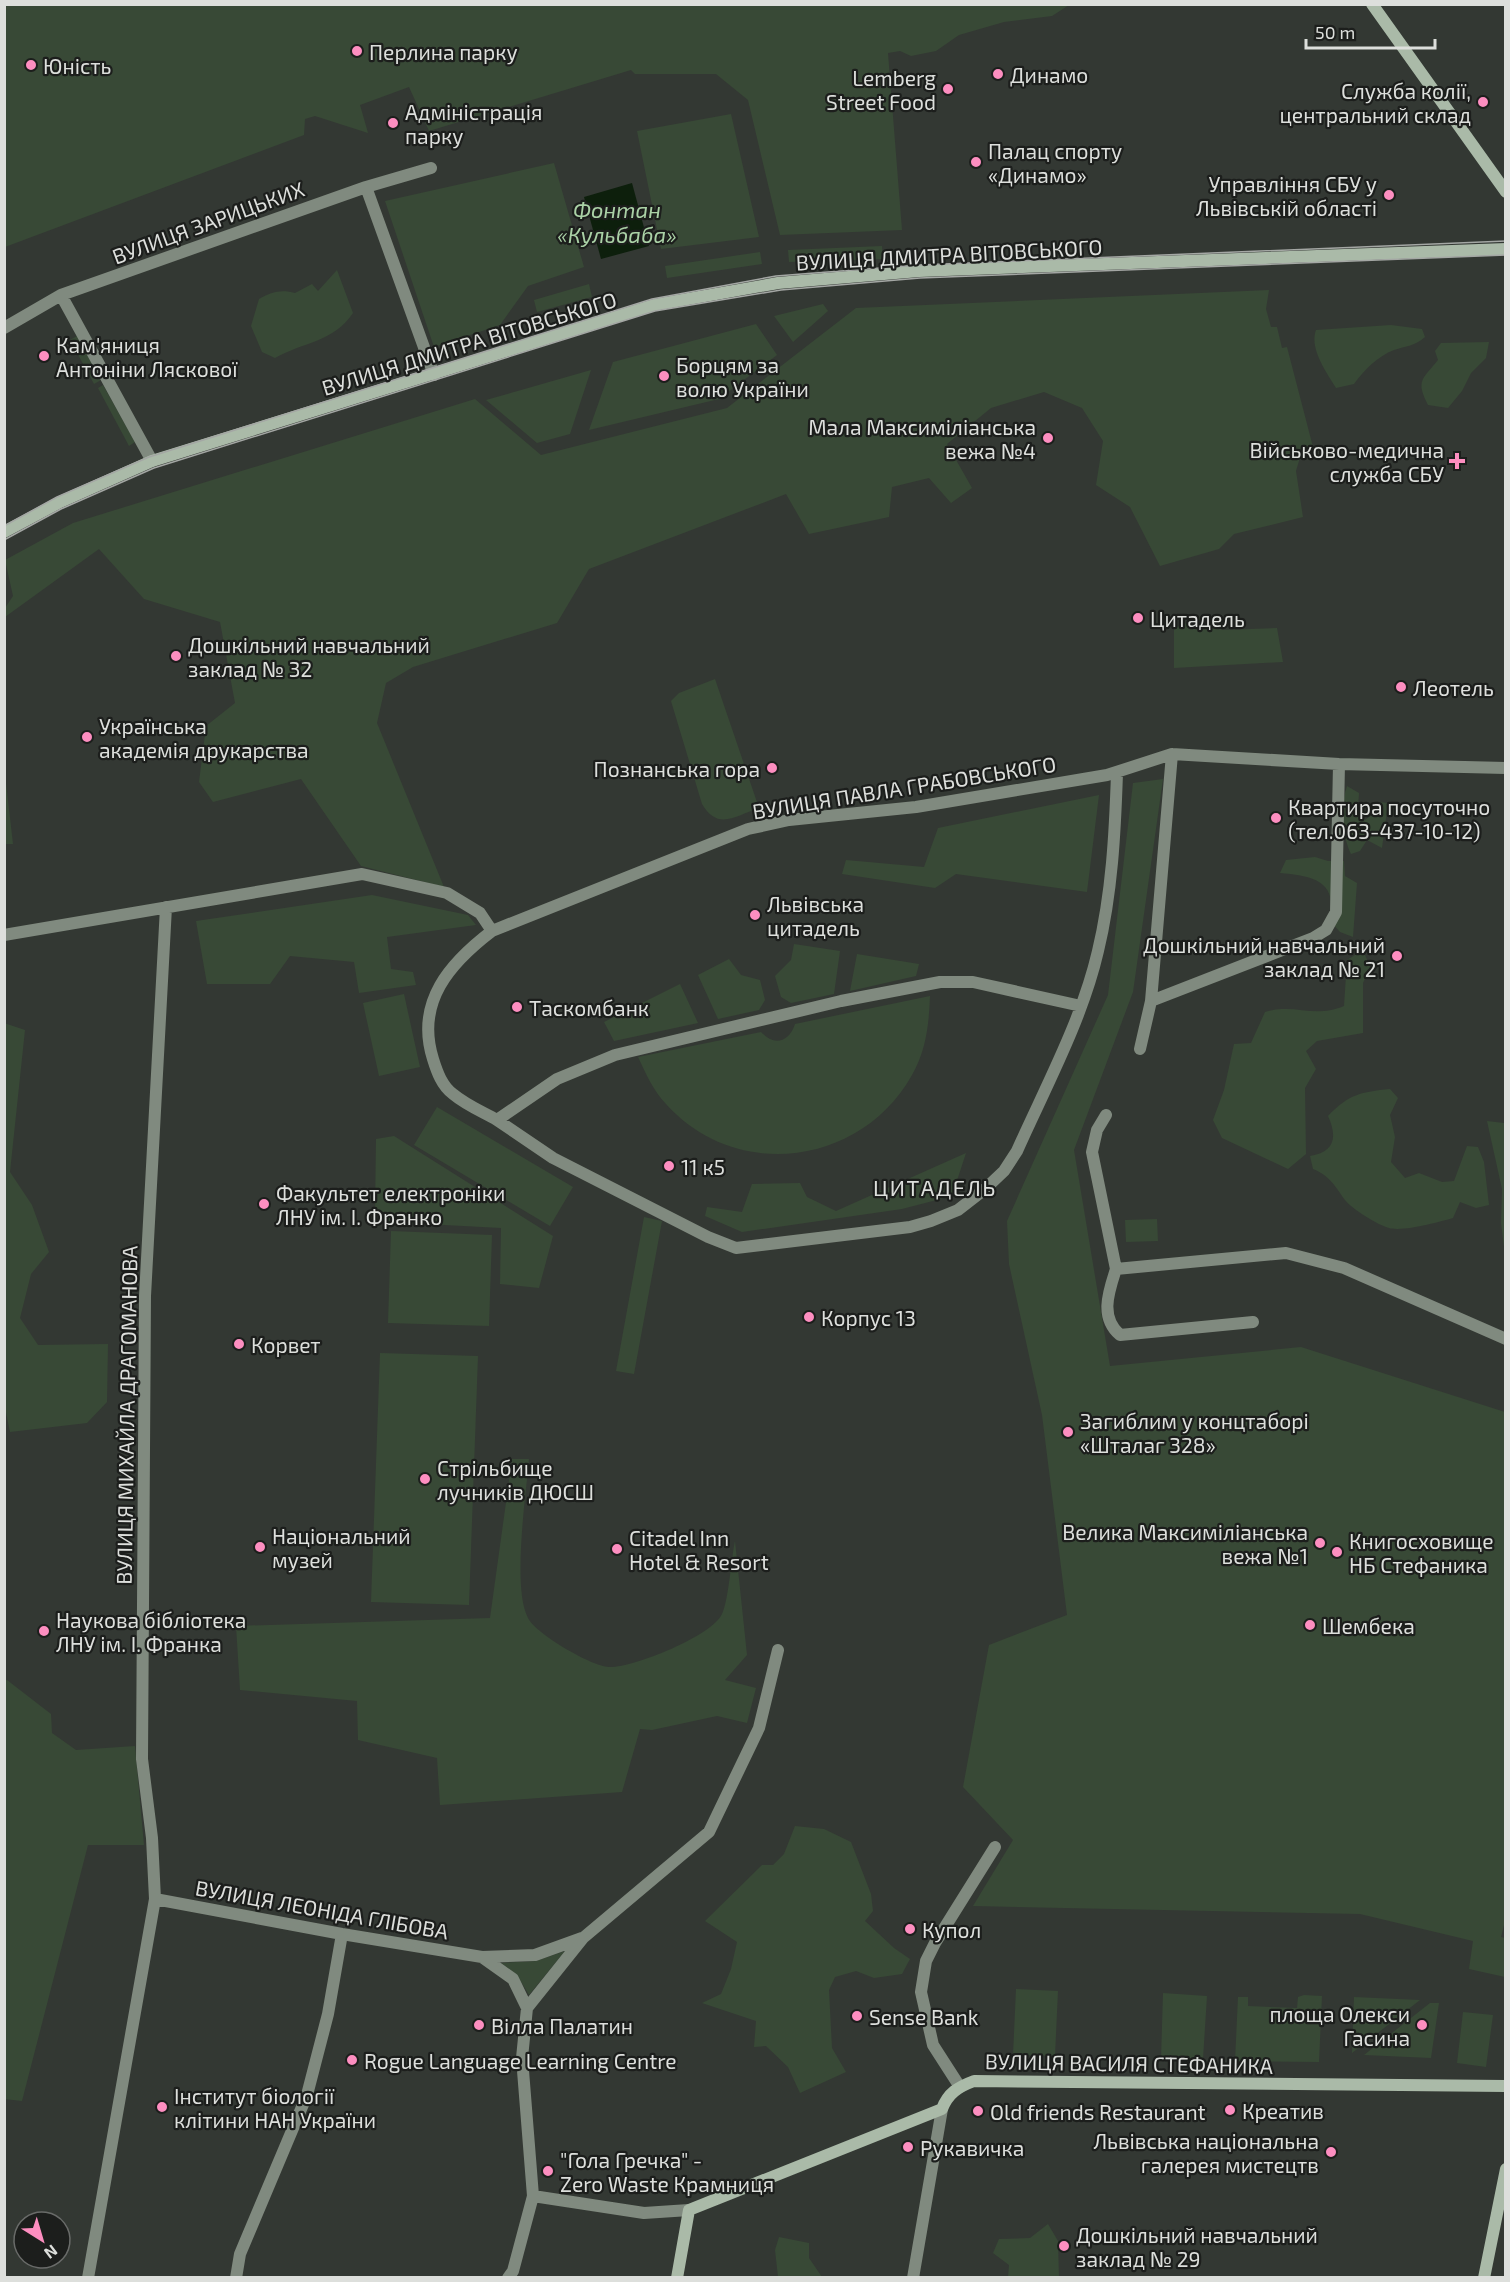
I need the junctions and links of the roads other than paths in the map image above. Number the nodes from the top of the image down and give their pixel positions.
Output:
1 (1372, 4) edge
2 (431, 168) dead end
3 (366, 187) junction
4 (1506, 192) edge
5 (1506, 249) edge
6 (61, 295) junction
7 (4, 328) edge
8 (434, 375) junction
9 (152, 461) junction
10 (4, 532) edge
11 (1172, 754) junction
12 (1339, 764) junction
13 (1506, 768) edge
14 (1117, 773) junction
15 (166, 907) junction
16 (492, 931) junction
17 (4, 935) edge
18 (1151, 1001) junction
19 (1080, 1006) junction
20 (1140, 1049) dead end
21 (1106, 1114) dead end
22 (497, 1120) junction
23 (1116, 1269) junction
24 (1253, 1322) dead end
25 (1506, 1339) edge
26 (778, 1650) dead end
27 (995, 1847) dead end
28 (155, 1899) junction
29 (342, 1934) junction
30 (583, 1938) junction
31 (482, 1957) junction
32 (527, 2008) junction
33 (1506, 2086) edge
34 (960, 2087) junction
35 (942, 2109) junction
36 (1506, 2169) edge
37 (533, 2196) junction
38 (689, 2210) junction
39 (88, 2277) edge
40 (236, 2277) edge
41 (508, 2277) edge
42 (677, 2277) edge
43 (913, 2277) edge
44 (1485, 2277) edge

1 - 4 main road
2 - 3 street, ВУЛИЦЯ ЗАРИЦЬКИХ
3 - 6 street, ВУЛИЦЯ ЗАРИЦЬКИХ
3 - 8 street
5 - 8 main road, ВУЛИЦЯ ДМИТРА ВІТОВСЬКОГО
6 - 7 street, ВУЛИЦЯ ЗАРИЦЬКИХ
6 - 9 street
8 - 9 main road, ВУЛИЦЯ ДМИТРА ВІТОВСЬКОГО
9 - 10 main road, ВУЛИЦЯ ДМИТРА ВІТОВСЬКОГО
11 - 12 street, ВУЛИЦЯ ПАВЛА ГРАБОВСЬКОГО
11 - 14 street, ВУЛИЦЯ ПАВЛА ГРАБОВСЬКОГО
11 - 18 street
12 - 13 street, ВУЛИЦЯ ПАВЛА ГРАБОВСЬКОГО
12 - 18 street
14 - 16 street, ВУЛИЦЯ ПАВЛА ГРАБОВСЬКОГО
14 - 19 street, ВУЛИЦЯ ПАВЛА ГРАБОВСЬКОГО
15 - 16 street
15 - 17 street
15 - 28 street, ВУЛИЦЯ МИХАЙЛА ДРАГОМАНОВА
16 - 22 street, ВУЛИЦЯ ПАВЛА ГРАБОВСЬКОГО
18 - 20 street
19 - 22 street
19 - 22 street, ВУЛИЦЯ ПАВЛА ГРАБОВСЬКОГО
21 - 23 street
23 - 24 street
23 - 25 street
26 - 30 street
27 - 34 street
28 - 29 street, ВУЛИЦЯ ЛЕОНІДА ГЛІБОВА
28 - 39 street, ВУЛИЦЯ МИХАЙЛА ДРАГОМАНОВА
29 - 31 street, ВУЛИЦЯ ЛЕОНІДА ГЛІБОВА
29 - 40 street
30 - 31 street, ВУЛИЦЯ ЛЕОНІДА ГЛІБОВА
30 - 32 street
31 - 32 street, ВУЛИЦЯ ЛЕОНІДА ГЛІБОВА
32 - 37 street
33 - 34 main road, ВУЛИЦЯ ВАСИЛЯ СТЕФАНИКА
34 - 35 main road, ВУЛИЦЯ ВАСИЛЯ СТЕФАНИКА
35 - 38 main road, ВУЛИЦЯ ВАСИЛЯ СТЕФАНИКА
35 - 43 street
36 - 44 main road
37 - 38 street, ВУЛИЦЯ ВАСИЛЯ СТЕФАНИКА
37 - 41 street
38 - 42 main road

